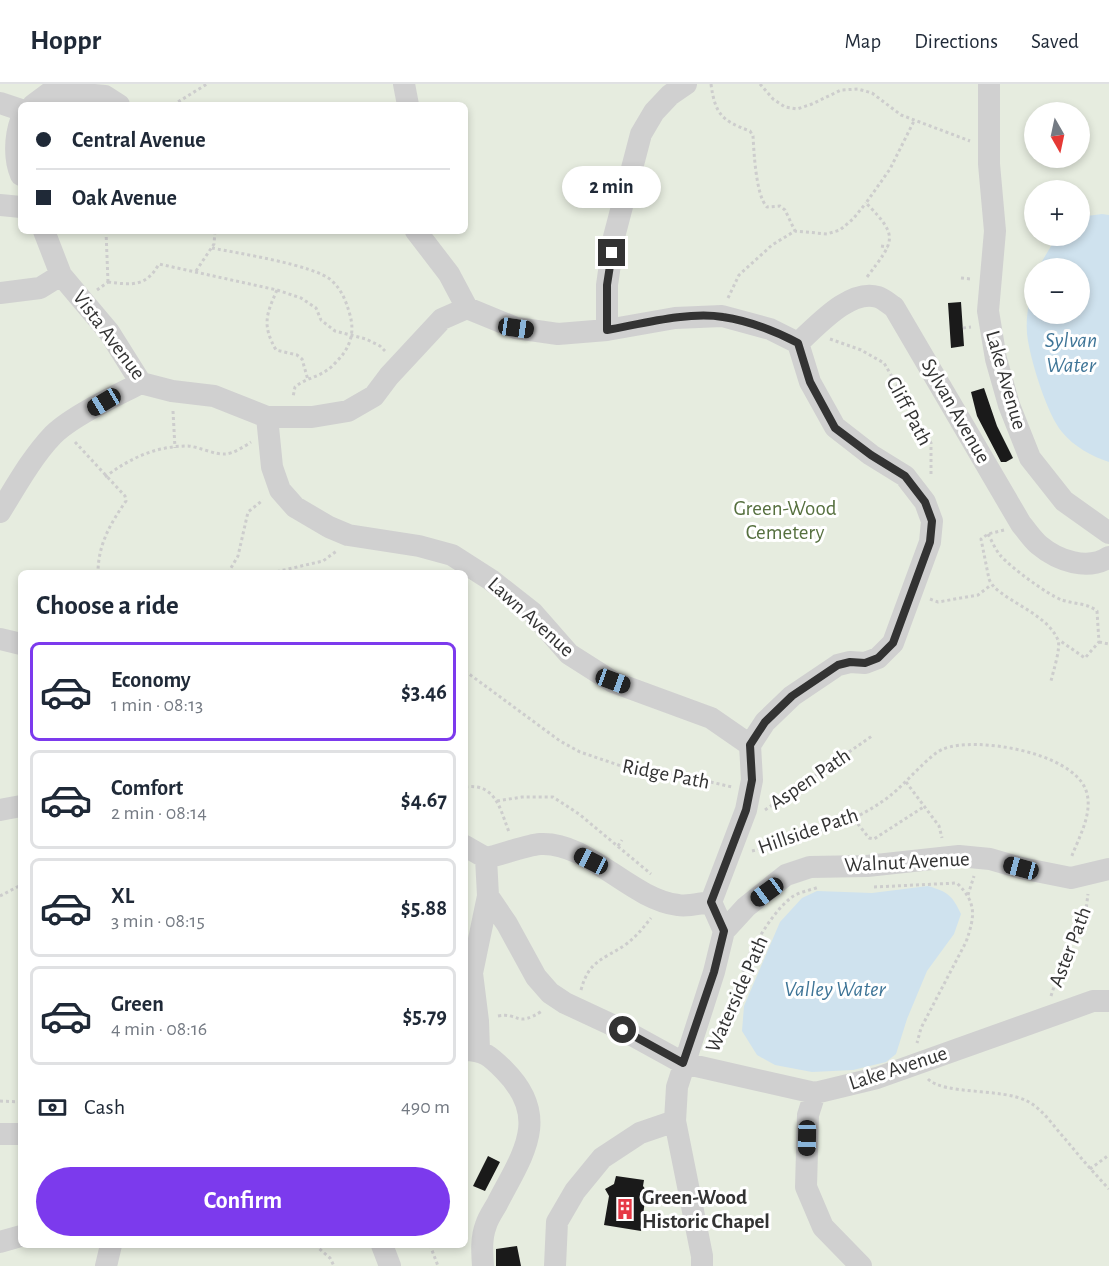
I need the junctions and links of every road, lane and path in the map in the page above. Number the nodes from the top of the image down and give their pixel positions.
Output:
1 (207, 84) edge
2 (404, 84) edge
3 (686, 84) edge
4 (711, 84) edge
5 (760, 84) edge
6 (989, 84) edge
7 (55, 87) edge
8 (37, 102) edge
9 (114, 102) edge
10 (179, 102) edge
11 (407, 102) edge
12 (0, 103) edge
13 (18, 109) edge
14 (915, 119) junction
15 (18, 128) edge
16 (989, 144) junction
17 (18, 168) edge
18 (866, 203) junction
19 (0, 205) edge
20 (18, 207) edge
21 (795, 231) junction
22 (45, 234) edge
23 (106, 234) edge
24 (214, 234) edge
25 (418, 234) edge
26 (881, 246) dead end
27 (888, 247) junction
28 (212, 248) junction
29 (196, 271) junction
30 (62, 275) junction
31 (277, 290) junction
32 (0, 293) edge
33 (859, 297) junction
34 (467, 308) junction
35 (720, 316) junction
36 (607, 330) junction
37 (352, 335) junction
38 (805, 337) junction
39 (399, 365) junction
40 (308, 380) junction
41 (141, 383) junction
42 (172, 401) dead end
43 (292, 402) dead end
44 (267, 417) junction
45 (62, 427) junction
46 (256, 439) dead end
47 (175, 448) junction
48 (105, 477) junction
49 (269, 495) dead end
50 (925, 502) junction
51 (0, 512) edge
52 (1023, 527) junction
53 (1109, 533) edge
54 (988, 534) junction
55 (348, 535) junction
56 (1109, 557) edge
57 (98, 570) edge
58 (230, 570) edge
59 (283, 570) edge
60 (992, 585) junction
61 (910, 594) junction
62 (0, 639) edge
63 (1059, 640) junction
64 (1099, 642) junction
65 (18, 643) edge
66 (1109, 644) edge
67 (468, 673) edge
68 (1051, 681) dead end
69 (872, 736) dead end
70 (750, 745) junction
71 (906, 782) junction
72 (468, 787) edge
73 (750, 791) junction
74 (497, 801) junction
75 (925, 806) junction
76 (18, 807) edge
77 (0, 810) edge
78 (744, 814) junction
79 (854, 819) junction
80 (622, 840) dead end
81 (618, 846) junction
82 (468, 848) edge
83 (516, 851) junction
84 (727, 857) junction
85 (947, 857) junction
86 (486, 858) junction
87 (1109, 869) edge
88 (1071, 876) junction
89 (823, 886) dead end
90 (18, 887) edge
91 (872, 887) dead end
92 (0, 896) edge
93 (488, 896) junction
94 (658, 899) junction
95 (711, 902) junction
96 (724, 931) junction
97 (1109, 1001) edge
98 (565, 1002) junction
99 (1044, 1018) junction
100 (478, 1021) junction
101 (472, 1050) edge
102 (918, 1064) junction
103 (694, 1066) junction
104 (815, 1093) junction
105 (0, 1101) edge
106 (18, 1102) edge
107 (675, 1121) junction
108 (0, 1134) edge
109 (18, 1134) edge
110 (1109, 1155) edge
111 (1089, 1169) junction
112 (1109, 1189) edge
113 (18, 1237) edge
114 (0, 1242) edge
115 (110, 1248) edge
116 (318, 1248) edge
117 (383, 1248) edge
118 (431, 1248) edge
119 (106, 1266) edge
120 (334, 1266) edge
121 (390, 1266) edge
122 (438, 1266) edge
123 (483, 1266) edge
124 (555, 1266) edge
125 (702, 1266) edge
126 (861, 1266) edge

1 - 10 path
2 - 11 lane
3 - 36 lane
4 - 21 path
5 - 14 path
6 - 16 lane, Lake Avenue
7 - 8 lane
7 - 9 lane
12 - 13 lane
14 - 16 path
14 - 18 path
15 - 17 lane
16 - 53 lane, Lake Avenue
18 - 21 path
18 - 27 path
19 - 20 lane
21 - 35 path
22 - 30 lane
23 - 29 path
24 - 28 path
25 - 34 lane
26 - 27 path
27 - 33 path
28 - 29 path
28 - 37 path
29 - 31 path
30 - 32 lane, Vista Avenue
30 - 41 lane, Vista Avenue
31 - 37 path
31 - 40 path
33 - 38 lane
33 - 52 lane, Sylvan Avenue
34 - 36 lane
34 - 39 lane, Vista Avenue
35 - 36 lane
35 - 38 lane
37 - 39 path
37 - 40 path
38 - 50 lane
38 - 50 path, Cliff Path
39 - 44 lane, Vista Avenue
40 - 43 path
41 - 44 lane, Vista Avenue
41 - 45 lane
42 - 47 path
44 - 55 lane, Lawn Avenue
45 - 48 path
45 - 51 lane
46 - 47 path
47 - 48 path
48 - 57 path
49 - 58 path
50 - 61 lane
52 - 54 path
52 - 56 lane, Sylvan Avenue
54 - 60 path
54 - 64 path
55 - 59 path
55 - 70 lane, Lawn Avenue
60 - 61 path
60 - 63 path
61 - 70 lane
62 - 65 lane
63 - 64 path
63 - 68 path
64 - 66 path
67 - 73 path, Ridge Path
69 - 78 path, Aspen Path
70 - 73 lane
71 - 75 path
71 - 79 path, Hillside Path
71 - 88 path, Hillside Path
72 - 74 path
73 - 78 lane
74 - 81 path
74 - 83 path
75 - 79 path
75 - 85 path
76 - 77 lane
78 - 84 lane
79 - 84 path, Hillside Path
80 - 81 path
81 - 94 path
82 - 86 lane
83 - 86 lane
83 - 94 lane
84 - 95 lane
85 - 88 lane, Walnut Avenue
85 - 96 lane, Walnut Avenue
86 - 93 lane
87 - 88 lane, Walnut Avenue
88 - 99 path, Aster Path
89 - 103 path, Waterside Path
90 - 92 path
91 - 102 path
93 - 98 lane
93 - 100 lane
94 - 95 lane
94 - 98 path
95 - 96 lane
96 - 103 lane
97 - 99 lane, Lake Avenue
98 - 100 path
98 - 103 lane, Lake Avenue
99 - 102 lane, Lake Avenue
100 - 101 lane
101 - 123 lane
102 - 104 lane, Lake Avenue
102 - 111 path
103 - 104 lane, Lake Avenue
103 - 107 lane
104 - 126 lane
105 - 106 path
107 - 124 lane
107 - 125 lane
108 - 109 lane
110 - 111 path
111 - 112 path
113 - 114 lane
115 - 119 lane
116 - 120 path
117 - 121 lane
118 - 122 path

